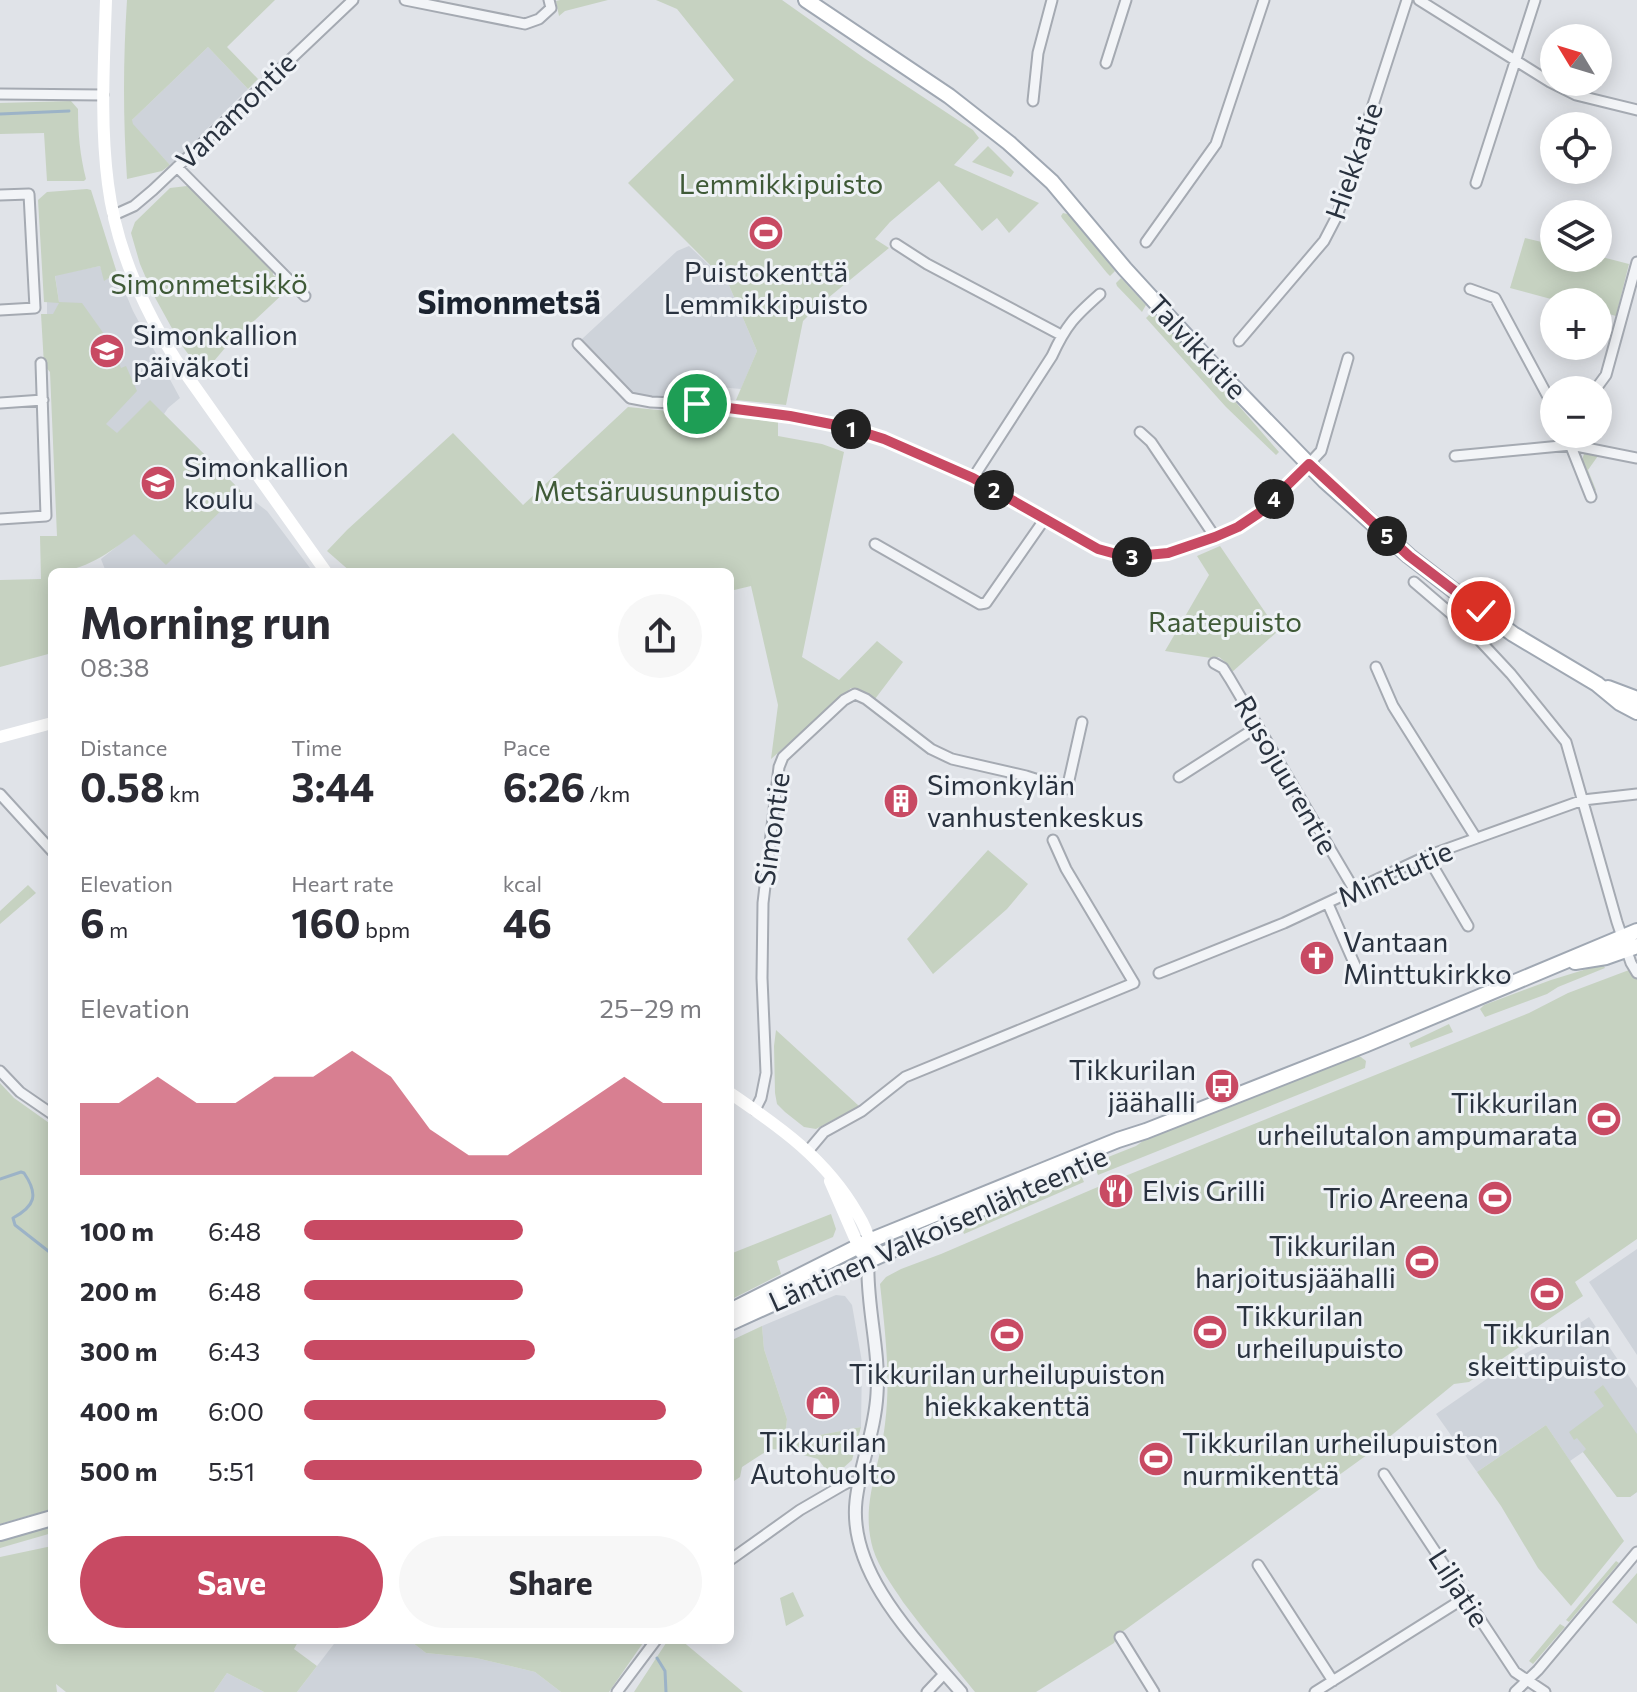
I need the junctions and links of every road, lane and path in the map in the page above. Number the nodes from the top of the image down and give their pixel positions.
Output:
1 (106, 0) edge
2 (353, 0) edge
3 (405, 0) edge
4 (806, 0) edge
5 (1052, 0) edge
6 (1126, 0) edge
7 (1264, 0) edge
8 (1407, 0) edge
9 (1419, 0) edge
10 (1535, 0) edge
11 (550, 4) edge
12 (1516, 61) junction
13 (1106, 63) dead end
14 (0, 94) edge
15 (103, 95) junction
16 (1033, 101) dead end
17 (1637, 110) edge
18 (177, 167) junction
19 (1476, 183) dead end
20 (0, 195) edge
21 (114, 215) junction
22 (1146, 242) dead end
23 (896, 244) dead end
24 (1637, 262) edge
25 (1470, 289) dead end
26 (1100, 294) dead end
27 (305, 296) dead end
28 (0, 310) edge
29 (1061, 335) junction
30 (1239, 341) dead end
31 (578, 344) dead end
32 (1348, 358) dead end
33 (41, 363) dead end
34 (1605, 376) edge
35 (1540, 382) edge
36 (43, 400) junction
37 (0, 403) edge
38 (1140, 432) dead end
39 (1540, 448) edge
40 (1572, 448) edge
41 (1586, 448) edge
42 (1455, 456) dead end
43 (1637, 458) edge
44 (1309, 464) junction
45 (973, 478) junction
46 (1591, 497) dead end
47 (0, 519) edge
48 (1044, 520) junction
49 (1215, 537) junction
50 (875, 544) dead end
51 (323, 568) edge
52 (1414, 582) dead end
53 (1214, 663) dead end
54 (1376, 667) dead end
55 (1597, 684) junction
56 (1637, 699) edge
57 (1637, 712) edge
58 (1082, 722) dead end
59 (48, 724) edge
60 (1257, 727) junction
61 (0, 737) edge
62 (1179, 777) dead end
63 (0, 794) edge
64 (1637, 794) edge
65 (1583, 800) junction
66 (1476, 838) junction
67 (1053, 840) dead end
68 (48, 847) edge
69 (1427, 856) junction
70 (1355, 891) junction
71 (1328, 904) junction
72 (1468, 926) dead end
73 (1631, 941) edge
74 (1358, 972) dead end
75 (1159, 973) dead end
76 (1637, 973) edge
77 (0, 1071) edge
78 (734, 1096) edge
79 (755, 1110) junction
80 (48, 1111) edge
81 (1146, 1131) junction
82 (808, 1151) junction
83 (863, 1244) junction
84 (868, 1261) junction
85 (734, 1309) edge
86 (734, 1321) edge
87 (1384, 1474) dead end
88 (859, 1482) junction
89 (48, 1519) edge
90 (0, 1533) edge
91 (1637, 1552) edge
92 (734, 1557) edge
93 (1258, 1565) dead end
94 (1466, 1597) junction
95 (1120, 1637) dead end
96 (653, 1644) edge
97 (945, 1673) junction
98 (1528, 1680) junction
99 (1333, 1681) junction
100 (617, 1692) edge
101 (927, 1692) edge
102 (961, 1692) edge
103 (1154, 1692) edge
104 (1315, 1692) edge
105 (1515, 1692) edge
106 (1545, 1692) edge

1 - 15 main road
2 - 18 street, Vanamontie
3 - 11 street
4 - 44 main road, Talvikkitie
5 - 16 street
6 - 13 street
7 - 22 street
8 - 30 street, Hiekkatie
9 - 12 street
10 - 12 street
12 - 17 street
12 - 19 street
14 - 15 street
15 - 21 main road
18 - 21 street, Vanamontie
18 - 27 street
20 - 28 street
21 - 51 main road
23 - 29 street
24 - 34 street
25 - 35 street
26 - 29 street
29 - 45 street
31 - 45 street
32 - 44 street
33 - 36 street
36 - 37 street
36 - 47 street
38 - 49 street
39 - 42 street
40 - 46 street
41 - 43 street
44 - 49 street
44 - 55 main road, Talvikkitie
45 - 48 street
48 - 49 street
48 - 50 street
52 - 65 street
53 - 60 street, Rusojuurentie
54 - 66 street
55 - 56 main road, Talvikkitie
55 - 57 main road, Talvikkitie
58 - 79 street, Simontie
59 - 61 main road
60 - 62 street
60 - 70 street, Rusojuurentie
63 - 68 street
64 - 65 street, Minttutie
65 - 66 street, Minttutie
65 - 73 street
66 - 69 street, Minttutie
67 - 82 street
69 - 70 street, Minttutie
69 - 72 street
70 - 71 street, Minttutie
71 - 74 street
71 - 75 street, Minttutie
73 - 76 street
73 - 81 main road, Läntinen Valkoisenlähteentie
77 - 80 street
78 - 79 main road
79 - 82 main road
81 - 83 main road, Läntinen Valkoisenlähteentie
81 - 84 main road, Läntinen Valkoisenlähteentie
82 - 83 main road
83 - 84 main road
83 - 85 main road, Läntinen Valkoisenlähteentie
84 - 86 main road, Läntinen Valkoisenlähteentie
84 - 88 street
87 - 94 street, Liljatie
88 - 92 street
88 - 97 street
89 - 90 main road
91 - 98 street
93 - 99 street
94 - 98 street, Liljatie
94 - 99 street
95 - 103 street
96 - 100 street
97 - 101 street
97 - 102 street
98 - 105 street
98 - 106 street, Liljatie
99 - 104 street

